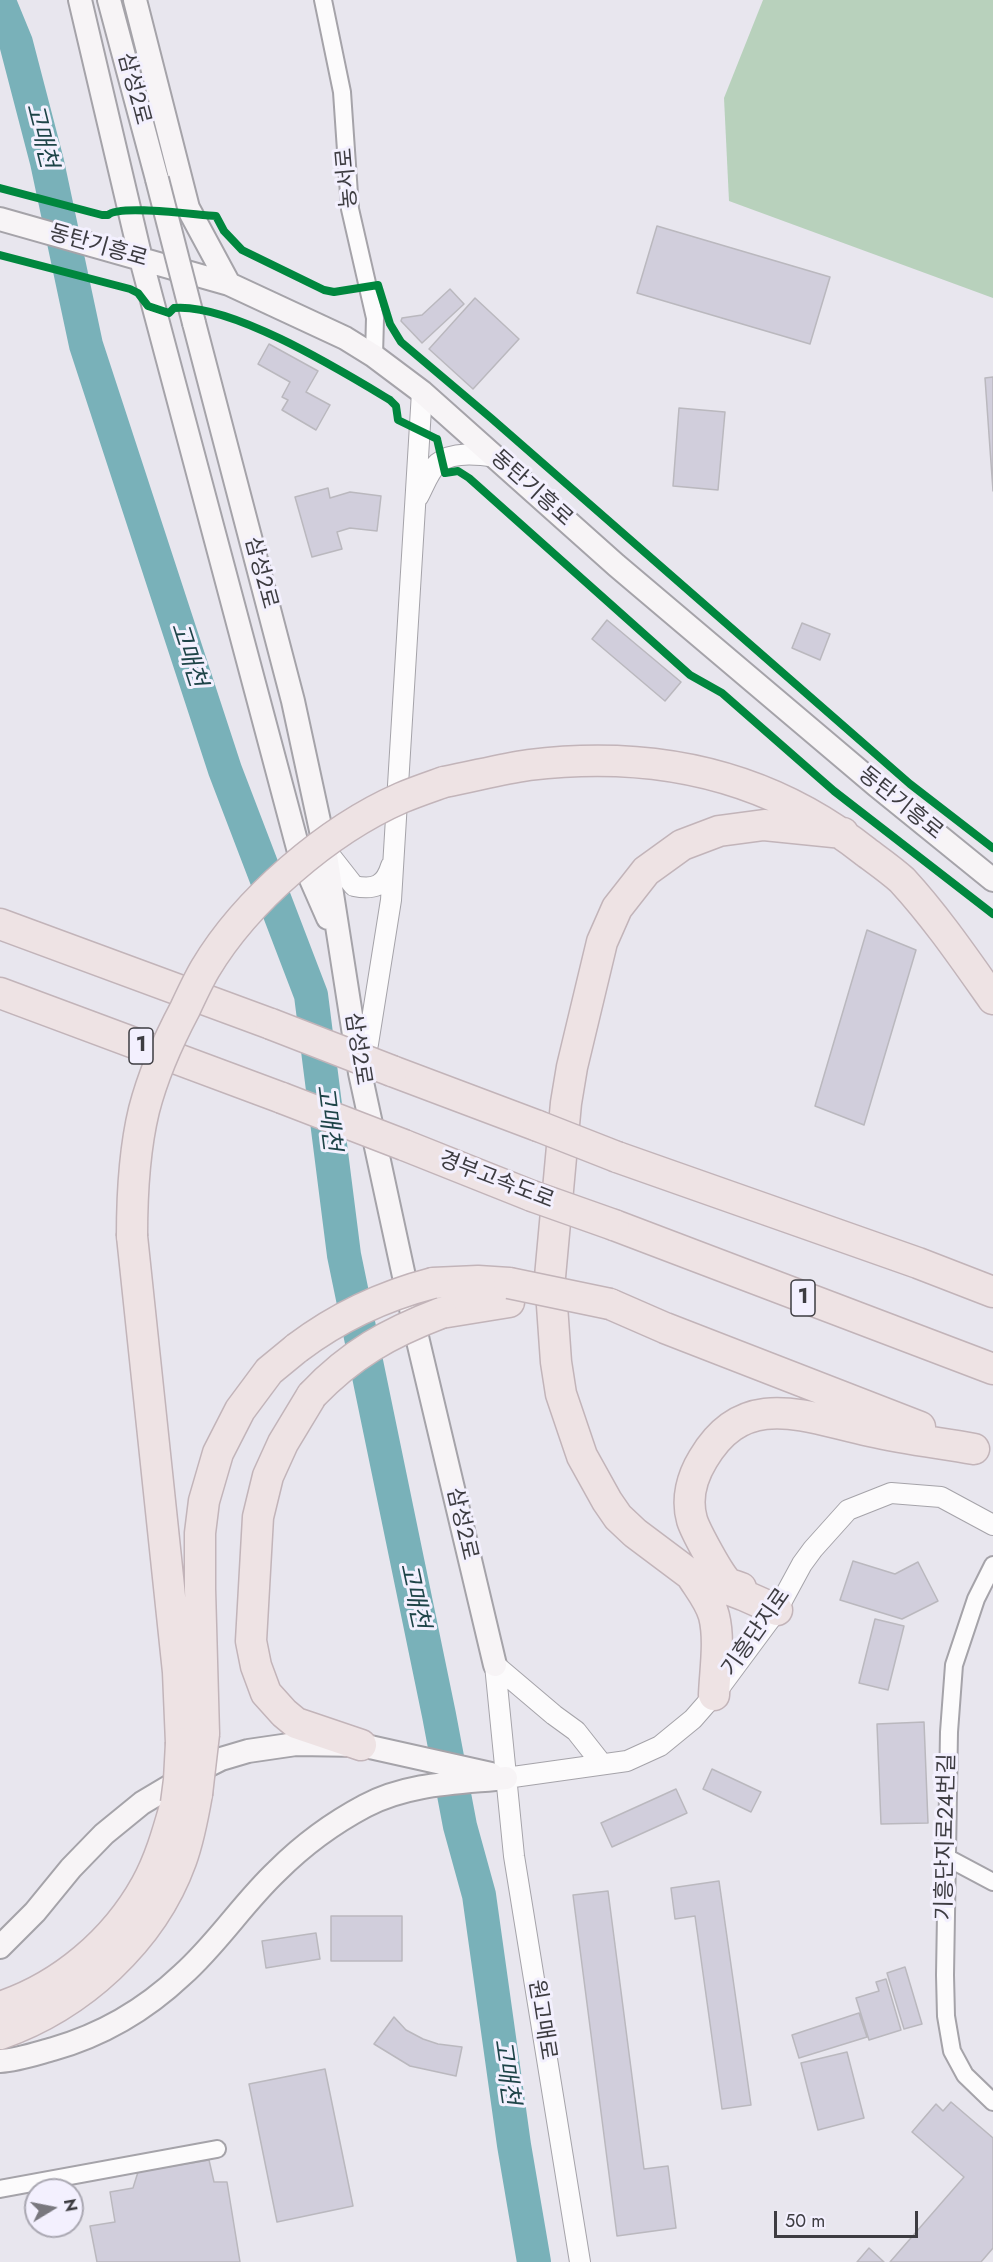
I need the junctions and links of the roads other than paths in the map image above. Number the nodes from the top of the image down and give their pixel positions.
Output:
1 (80, 0) edge
2 (109, 0) edge
3 (135, 0) edge
4 (323, 0) edge
5 (10, 222) edge
6 (141, 259) junction
7 (230, 284) junction
8 (374, 356) junction
9 (422, 392) junction
10 (495, 457) junction
11 (415, 501) junction
12 (843, 833) junction
13 (325, 849) junction
14 (394, 855) junction
15 (993, 880) edge
16 (0, 924) edge
17 (947, 933) junction
18 (342, 950) junction
19 (993, 980) edge
20 (0, 993) edge
21 (993, 999) edge
22 (360, 1073) junction
23 (993, 1292) edge
24 (509, 1293) junction
25 (993, 1369) edge
26 (984, 1451) edge
27 (993, 1524) edge
28 (993, 1565) edge
29 (691, 1575) junction
30 (777, 1610) junction
31 (495, 1665) junction
32 (714, 1695) junction
33 (193, 1738) junction
34 (361, 1744) junction
35 (391, 1751) junction
36 (602, 1764) junction
37 (439, 1773) junction
38 (506, 1778) junction
39 (396, 1792) junction
40 (187, 1798) junction
41 (946, 1857) junction
42 (993, 1882) edge
43 (0, 1947) edge
44 (0, 2007) edge
45 (0, 2034) edge
46 (0, 2061) edge
47 (993, 2102) edge
48 (217, 2149) dead end
49 (0, 2189) edge
50 (580, 2262) edge

1 - 6 main road
2 - 13 main road, 삼성2로, bridge
3 - 7 main road
4 - 8 street, 농서로
5 - 6 main road, 동탄기흥로
6 - 7 main road, 동탄기흥로
6 - 18 main road
7 - 8 main road, 동탄기흥로
8 - 9 main road, 동탄기흥로
9 - 10 main road, 동탄기흥로
9 - 11 street
10 - 11 street
10 - 15 main road, 동탄기흥로
11 - 14 street
12 - 17 highway
12 - 29 highway
12 - 33 highway, bridge
13 - 14 street
13 - 18 main road, 삼성2로
14 - 22 street
16 - 23 highway, bridge
17 - 19 highway
17 - 21 highway
18 - 22 main road, 삼성2로
20 - 25 highway, 경부고속도로 / 1, bridge
22 - 31 main road, 삼성2로
24 - 26 highway, bridge
24 - 33 highway, bridge
24 - 34 highway, bridge
26 - 30 highway
27 - 30 street, 기흥단지로
28 - 41 street, 기흥단지로24번길
29 - 30 highway
29 - 32 highway
30 - 32 street, 기흥단지로
31 - 36 street
31 - 38 street, 삼성2로
32 - 36 street, 기흥단지로
33 - 40 highway, bridge
34 - 35 main road
34 - 43 main road
35 - 37 main road
35 - 39 main road
36 - 38 street, 기흥단지로
37 - 38 main road
37 - 39 main road
38 - 50 street, 원고매로
39 - 46 main road
40 - 44 highway
40 - 45 highway
41 - 42 street
41 - 47 street, 기흥단지로24번길
48 - 49 street

